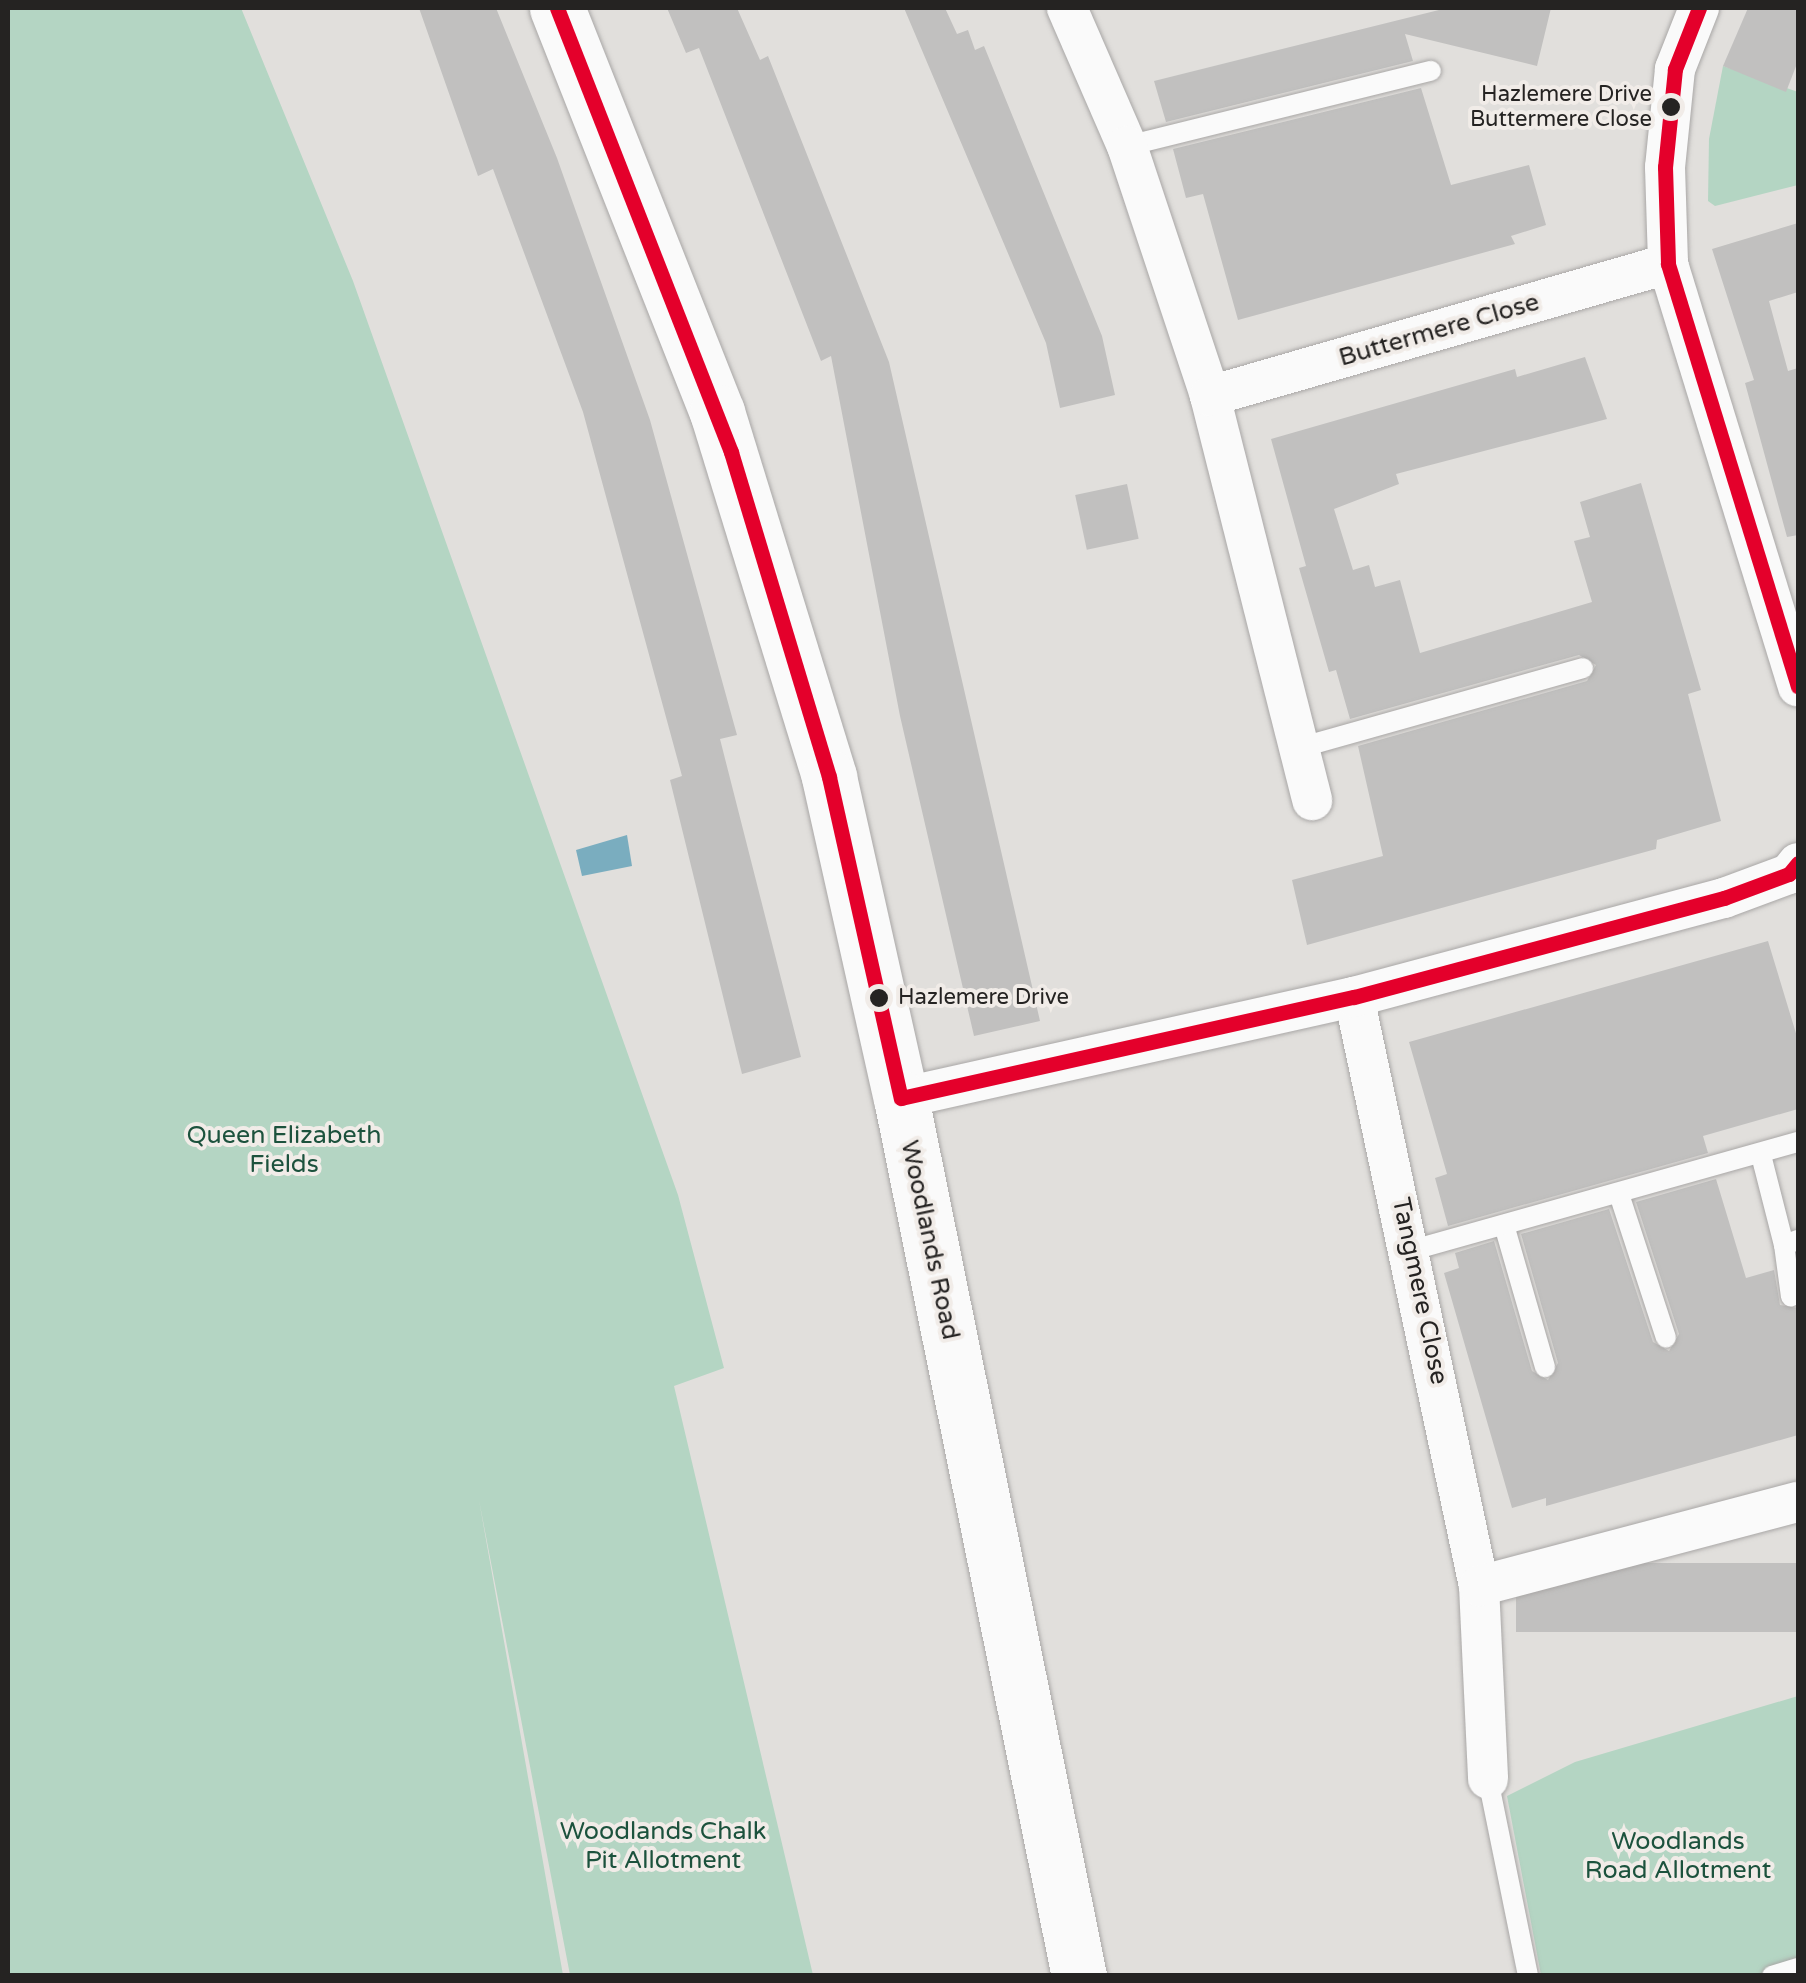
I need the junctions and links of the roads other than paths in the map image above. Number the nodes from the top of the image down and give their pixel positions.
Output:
1 (556, 8) edge
2 (1068, 8) edge
3 (1700, 8) edge
4 (1431, 71) dead end
5 (1127, 146) junction
6 (1668, 264) junction
7 (1210, 396) junction
8 (1583, 668) dead end
9 (1798, 686) edge
10 (1298, 748) junction
11 (1312, 800) dead end
12 (1798, 863) edge
13 (1354, 996) junction
14 (901, 1098) junction
15 (1798, 1142) edge
16 (1761, 1156) junction
17 (1620, 1194) junction
18 (1504, 1225) junction
19 (1791, 1242) edge
20 (1413, 1250) junction
21 (1791, 1297) dead end
22 (1666, 1338) dead end
23 (1545, 1367) dead end
24 (1798, 1502) edge
25 (1479, 1586) junction
26 (1488, 1779) joint
27 (1798, 1968) edge
28 (1079, 1976) edge
29 (1528, 1976) edge
30 (1772, 1976) edge

1 - 14 street, Woodlands Road
2 - 5 street
3 - 6 street
4 - 5 lane
5 - 7 street
6 - 7 street, Buttermere Close
6 - 9 street
7 - 10 street
8 - 10 lane
10 - 11 street
12 - 13 street
13 - 14 street
13 - 20 street, Tangmere Close
14 - 28 street, Woodlands Road
15 - 16 lane
16 - 17 lane
16 - 19 lane
17 - 18 lane
17 - 22 lane
18 - 20 lane
18 - 23 lane
19 - 21 lane
20 - 25 street, Tangmere Close
24 - 25 street
25 - 26 street, Tangmere Close
26 - 29 lane
27 - 30 lane

